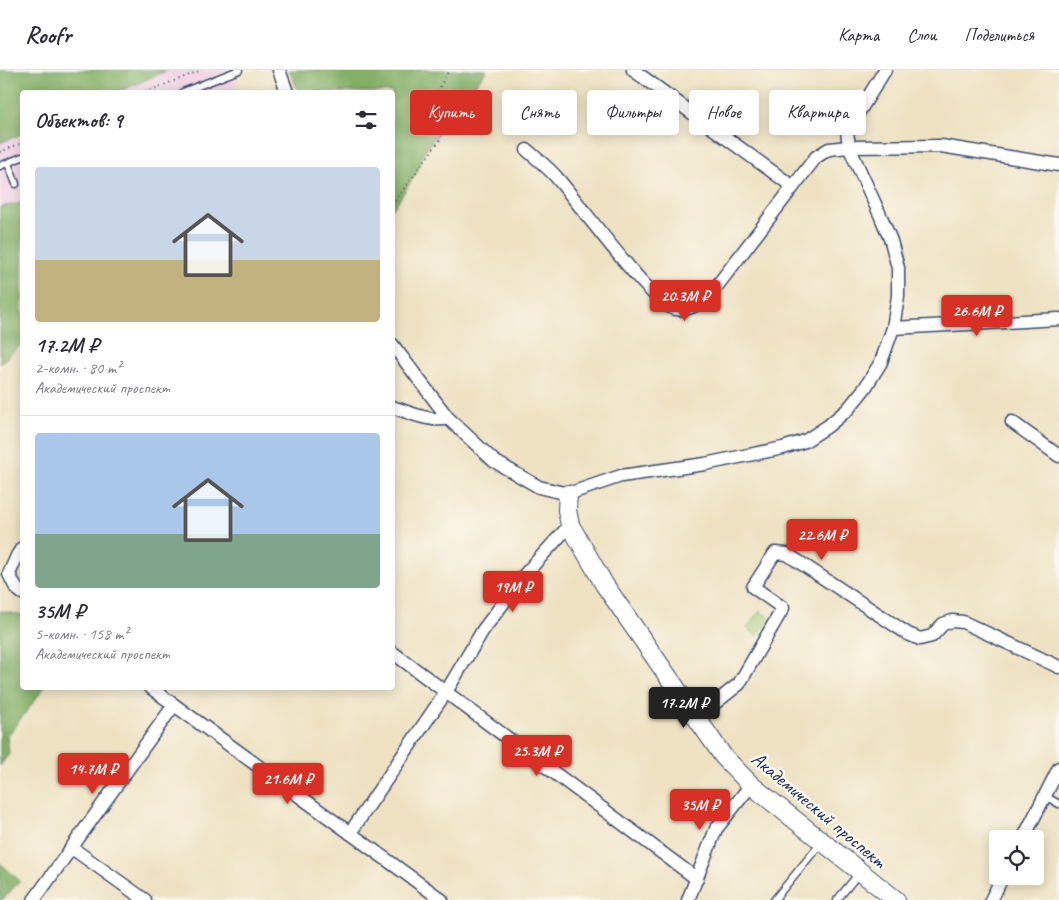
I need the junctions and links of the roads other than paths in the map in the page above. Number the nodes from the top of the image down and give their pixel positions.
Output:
1 (239, 70) edge
2 (279, 70) edge
3 (633, 70) edge
4 (881, 71) edge
5 (188, 90) edge
6 (286, 90) edge
7 (849, 147) junction
8 (527, 150) dead end
9 (20, 158) edge
10 (8, 163) junction
11 (1059, 165) edge
12 (0, 166) edge
13 (16, 184) dead end
14 (792, 186) junction
15 (1059, 319) edge
16 (893, 328) junction
17 (395, 348) edge
18 (395, 408) edge
19 (448, 418) junction
20 (1012, 422) dead end
21 (1059, 456) edge
22 (568, 494) junction
23 (570, 525) junction
24 (20, 551) edge
25 (20, 591) edge
26 (395, 654) edge
27 (1059, 666) edge
28 (154, 690) edge
29 (446, 692) junction
30 (174, 705) junction
31 (696, 718) junction
32 (1059, 768) edge
33 (751, 785) junction
34 (1045, 796) junction
35 (1059, 804) edge
36 (1028, 830) edge
37 (350, 833) junction
38 (822, 842) junction
39 (72, 848) junction
40 (860, 872) junction
41 (697, 879) junction
42 (998, 885) edge
43 (777, 899) edge
44 (34, 900) edge
45 (145, 900) edge
46 (442, 900) edge
47 (688, 900) edge
48 (837, 900) edge
49 (896, 900) edge
50 (991, 900) edge

1 - 5 lane
2 - 6 street
3 - 14 street
4 - 7 street
7 - 11 street
7 - 14 street
7 - 16 street
8 - 14 street
9 - 10 lane
10 - 12 lane
10 - 13 lane
15 - 16 street
16 - 22 street
17 - 19 street
18 - 19 street
19 - 22 street
20 - 21 street
22 - 23 street, Академический проспект
23 - 29 street
23 - 31 street, Академический проспект
24 - 25 street
26 - 29 street
27 - 31 street
28 - 30 street
29 - 37 street
29 - 41 street
30 - 37 street
30 - 39 street
31 - 33 street, Академический проспект
32 - 34 street
33 - 38 street, Академический проспект
33 - 41 street
34 - 35 lane
34 - 36 street
37 - 46 street
38 - 40 street, Академический проспект
38 - 43 lane
39 - 44 street
39 - 45 street
40 - 48 lane
40 - 49 street, Академический проспект
41 - 47 street
42 - 50 street

